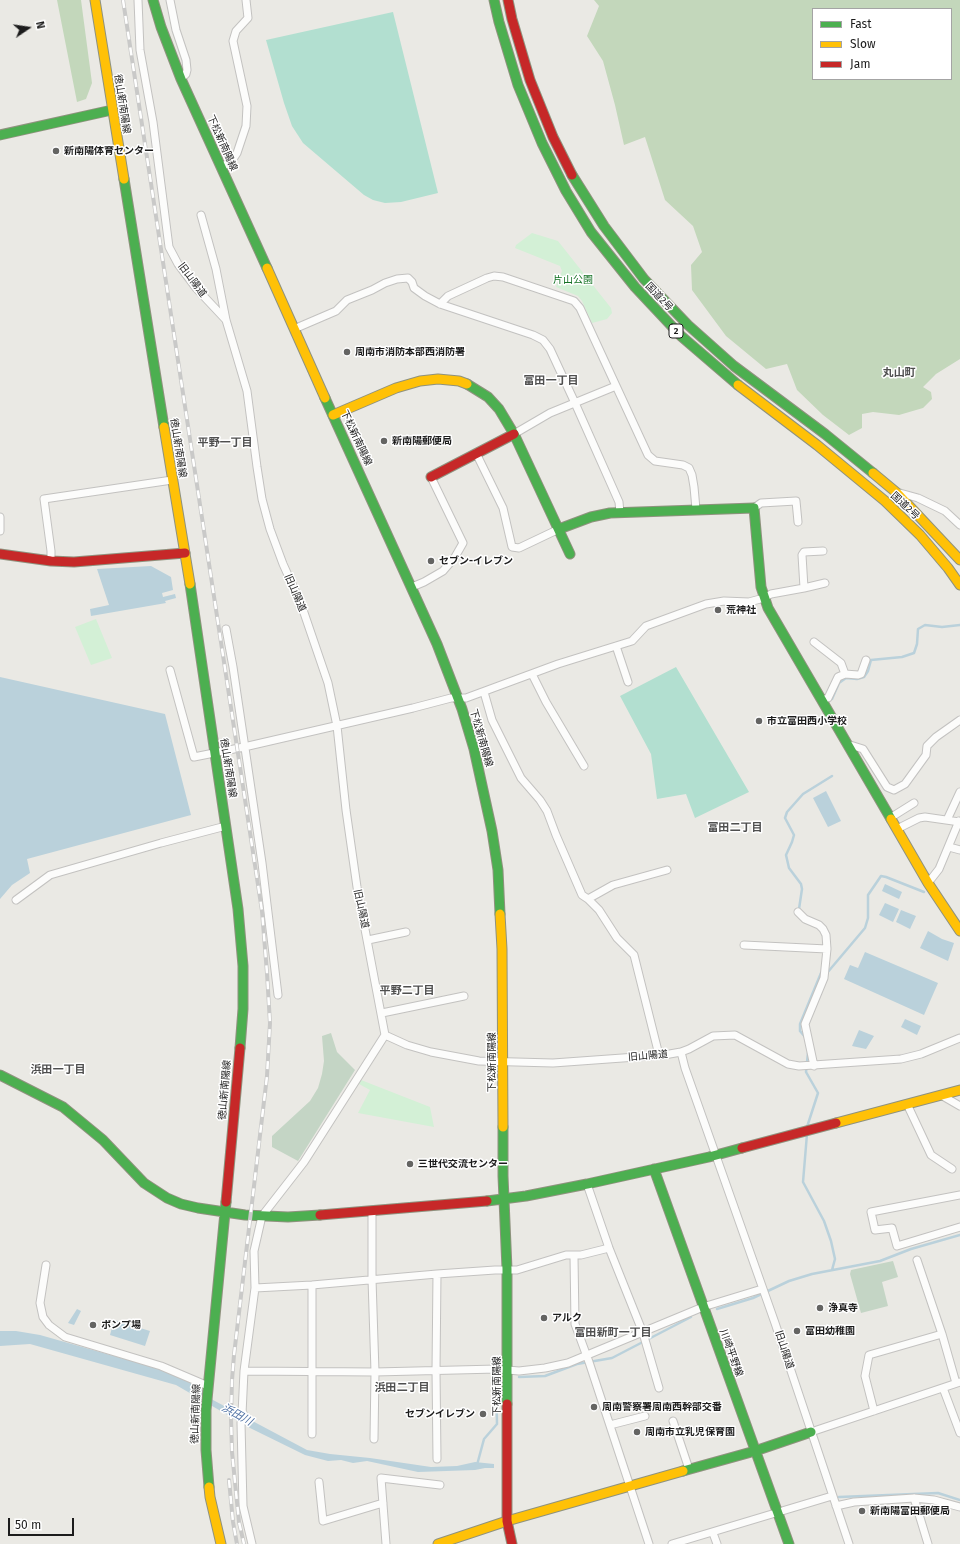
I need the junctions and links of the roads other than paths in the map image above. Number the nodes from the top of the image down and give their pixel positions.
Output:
1 (95, 0) edge
2 (138, 0) edge
3 (153, 0) edge
4 (170, 0) edge
5 (246, 0) edge
6 (494, 0) edge
7 (508, 0) edge
8 (181, 79) junction
9 (112, 110) junction
10 (0, 135) edge
11 (221, 167) junction
12 (201, 216) dead end
13 (440, 304) junction
14 (226, 320) junction
15 (294, 329) junction
16 (616, 386) junction
17 (575, 403) junction
18 (333, 414) junction
19 (514, 434) junction
20 (476, 453) junction
21 (431, 477) joint
22 (172, 480) junction
23 (897, 493) junction
24 (754, 508) junction
25 (696, 509) junction
26 (620, 513) junction
27 (0, 517) edge
28 (798, 522) dead end
29 (960, 525) edge
30 (559, 529) junction
31 (0, 531) edge
32 (823, 551) dead end
33 (0, 554) edge
34 (185, 554) junction
35 (570, 554) dead end
36 (960, 560) edge
37 (51, 561) junction
38 (825, 583) dead end
39 (960, 585) edge
40 (412, 587) junction
41 (804, 588) junction
42 (764, 598) junction
43 (226, 628) dead end
44 (814, 642) dead end
45 (616, 646) junction
46 (866, 660) dead end
47 (170, 670) dead end
48 (532, 674) junction
49 (845, 674) junction
50 (628, 682) dead end
51 (484, 692) junction
52 (458, 698) junction
53 (822, 700) junction
54 (960, 720) edge
55 (336, 726) junction
56 (847, 744) junction
57 (244, 747) junction
58 (214, 752) junction
59 (584, 766) dead end
60 (960, 792) edge
61 (914, 803) dead end
62 (890, 818) junction
63 (947, 820) junction
64 (960, 821) edge
65 (226, 826) junction
66 (897, 829) junction
67 (949, 847) junction
68 (960, 850) edge
69 (668, 870) dead end
70 (928, 883) junction
71 (588, 899) junction
72 (16, 900) dead end
73 (798, 912) dead end
74 (960, 930) edge
75 (406, 932) dead end
76 (368, 940) junction
77 (744, 945) dead end
78 (827, 949) junction
79 (278, 995) dead end
80 (464, 996) dead end
81 (382, 1013) junction
82 (386, 1035) junction
83 (960, 1038) edge
84 (681, 1052) junction
85 (659, 1055) junction
86 (503, 1062) junction
87 (814, 1066) junction
88 (0, 1075) edge
89 (960, 1090) edge
90 (941, 1095) junction
91 (906, 1104) junction
92 (960, 1106) edge
93 (715, 1155) junction
94 (654, 1169) junction
95 (952, 1169) dead end
96 (588, 1184) junction
97 (960, 1195) edge
98 (504, 1198) junction
99 (372, 1211) junction
100 (224, 1212) junction
101 (262, 1216) junction
102 (960, 1227) edge
103 (609, 1248) junction
104 (574, 1256) junction
105 (917, 1260) dead end
106 (46, 1265) dead end
107 (507, 1269) junction
108 (437, 1274) junction
109 (372, 1279) junction
110 (312, 1285) junction
111 (255, 1288) junction
112 (762, 1289) junction
113 (703, 1307) junction
114 (643, 1333) junction
115 (942, 1334) junction
116 (588, 1359) junction
117 (508, 1369) junction
118 (436, 1370) junction
119 (244, 1371) junction
120 (312, 1372) junction
121 (375, 1372) junction
122 (958, 1383) edge
123 (208, 1388) junction
124 (659, 1388) dead end
125 (943, 1388) junction
126 (874, 1411) junction
127 (645, 1416) dead end
128 (674, 1421) dead end
129 (610, 1425) junction
130 (811, 1432) junction
131 (960, 1433) edge
132 (312, 1434) dead end
133 (374, 1439) dead end
134 (755, 1451) junction
135 (437, 1459) dead end
136 (689, 1469) junction
137 (318, 1482) dead end
138 (440, 1484) dead end
139 (630, 1486) junction
140 (832, 1496) junction
141 (914, 1498) junction
142 (383, 1504) junction
143 (836, 1506) junction
144 (960, 1507) edge
145 (777, 1513) junction
146 (507, 1521) junction
147 (713, 1533) junction
148 (220, 1544) edge
149 (252, 1544) edge
150 (386, 1544) edge
151 (438, 1544) edge
152 (512, 1544) edge
153 (649, 1544) edge
154 (672, 1544) edge
155 (717, 1544) edge
156 (789, 1544) edge
157 (849, 1544) edge
158 (928, 1544) edge

1 - 9 main road, 徳山新南陽線
2 - 14 street, 旧山陽道
3 - 8 main road, 下松新南陽線
4 - 8 street
5 - 11 street
6 - 39 main road, 国道2号 / 2
7 - 23 main road, 国道2号 / 2
8 - 11 main road, 下松新南陽線
9 - 10 main road
9 - 22 main road, 徳山新南陽線
11 - 15 main road, 下松新南陽線
12 - 14 street
13 - 15 street
13 - 16 street
13 - 17 street
14 - 55 street, 旧山陽道
15 - 18 main road, 下松新南陽線
16 - 17 street
16 - 25 street
17 - 19 street
17 - 26 street
18 - 19 main road
18 - 40 main road, 下松新南陽線
19 - 20 main road
19 - 30 main road
20 - 21 main road
20 - 30 street
21 - 40 street
22 - 34 main road, 徳山新南陽線
22 - 37 street
23 - 29 street
23 - 36 main road, 国道2号 / 2
24 - 25 main road
24 - 28 street
24 - 42 main road
25 - 26 main road
26 - 30 main road
27 - 31 street
30 - 35 main road
32 - 41 street
33 - 37 main road
34 - 37 main road
34 - 58 main road, 徳山新南陽線
38 - 41 street
40 - 52 main road, 下松新南陽線
41 - 42 street
42 - 45 street
42 - 53 main road
43 - 57 street
44 - 49 street
45 - 48 street
45 - 50 street
46 - 49 street
47 - 58 street
48 - 51 street
48 - 59 street
49 - 53 street
51 - 52 street
51 - 71 street
52 - 55 street
52 - 86 main road, 下松新南陽線
53 - 56 main road
54 - 56 street
55 - 57 street
55 - 76 street, 旧山陽道
56 - 62 main road
57 - 58 street
57 - 79 street
58 - 65 main road, 徳山新南陽線
60 - 63 street
61 - 62 street
62 - 66 main road
63 - 64 street
63 - 66 street
64 - 67 street
65 - 72 street
65 - 100 main road, 徳山新南陽線
66 - 70 main road
67 - 68 street
67 - 70 street
69 - 71 street
70 - 74 main road
71 - 85 street
73 - 78 street
75 - 76 street
76 - 81 street, 旧山陽道
77 - 78 street
78 - 87 street
80 - 81 street
81 - 82 street, 旧山陽道
82 - 86 street, 旧山陽道
82 - 101 street
83 - 87 street
84 - 85 street, 旧山陽道
84 - 87 street
84 - 93 street, 旧山陽道
85 - 86 street, 旧山陽道
86 - 98 main road, 下松新南陽線
88 - 100 main road
89 - 90 main road
90 - 91 main road
90 - 92 street
91 - 93 main road
91 - 95 street
93 - 94 main road
93 - 112 street, 旧山陽道
94 - 96 main road
94 - 113 main road, 川崎平野線
96 - 98 main road
96 - 103 street
97 - 102 street
98 - 99 main road
98 - 107 main road, 下松新南陽線
99 - 101 main road
99 - 109 street
100 - 101 main road
100 - 123 main road, 徳山新南陽線
101 - 111 street
103 - 104 street
103 - 114 street
104 - 107 street
104 - 116 street
105 - 115 street
106 - 123 street
107 - 108 street
107 - 117 main road, 下松新南陽線
108 - 109 street
108 - 118 street
109 - 110 street
109 - 121 street
110 - 111 street
110 - 120 street
111 - 119 street
112 - 113 street
112 - 130 street, 旧山陽道
113 - 114 street
113 - 134 main road, 川崎平野線
114 - 116 street
114 - 124 street
115 - 122 street
115 - 126 street
116 - 117 street
116 - 129 street
117 - 118 street
117 - 146 main road, 下松新南陽線
118 - 121 street
118 - 135 street
119 - 120 street
119 - 149 street
120 - 121 street
120 - 132 street
121 - 133 street
122 - 125 street
123 - 148 main road, 徳山新南陽線
125 - 126 street
125 - 131 street
126 - 130 street
127 - 129 street
128 - 136 street
129 - 139 street
130 - 134 main road
130 - 140 street, 旧山陽道
134 - 136 main road
134 - 145 main road, 川崎平野線
136 - 139 main road
137 - 142 street
138 - 142 street
139 - 146 main road
139 - 153 street
140 - 143 street, 旧山陽道
140 - 145 street
141 - 143 street
141 - 144 street
141 - 158 street
142 - 150 street
143 - 157 street, 旧山陽道
145 - 147 street
145 - 156 main road, 川崎平野線
146 - 151 main road
146 - 152 main road, 下松新南陽線
147 - 154 street
147 - 155 street

